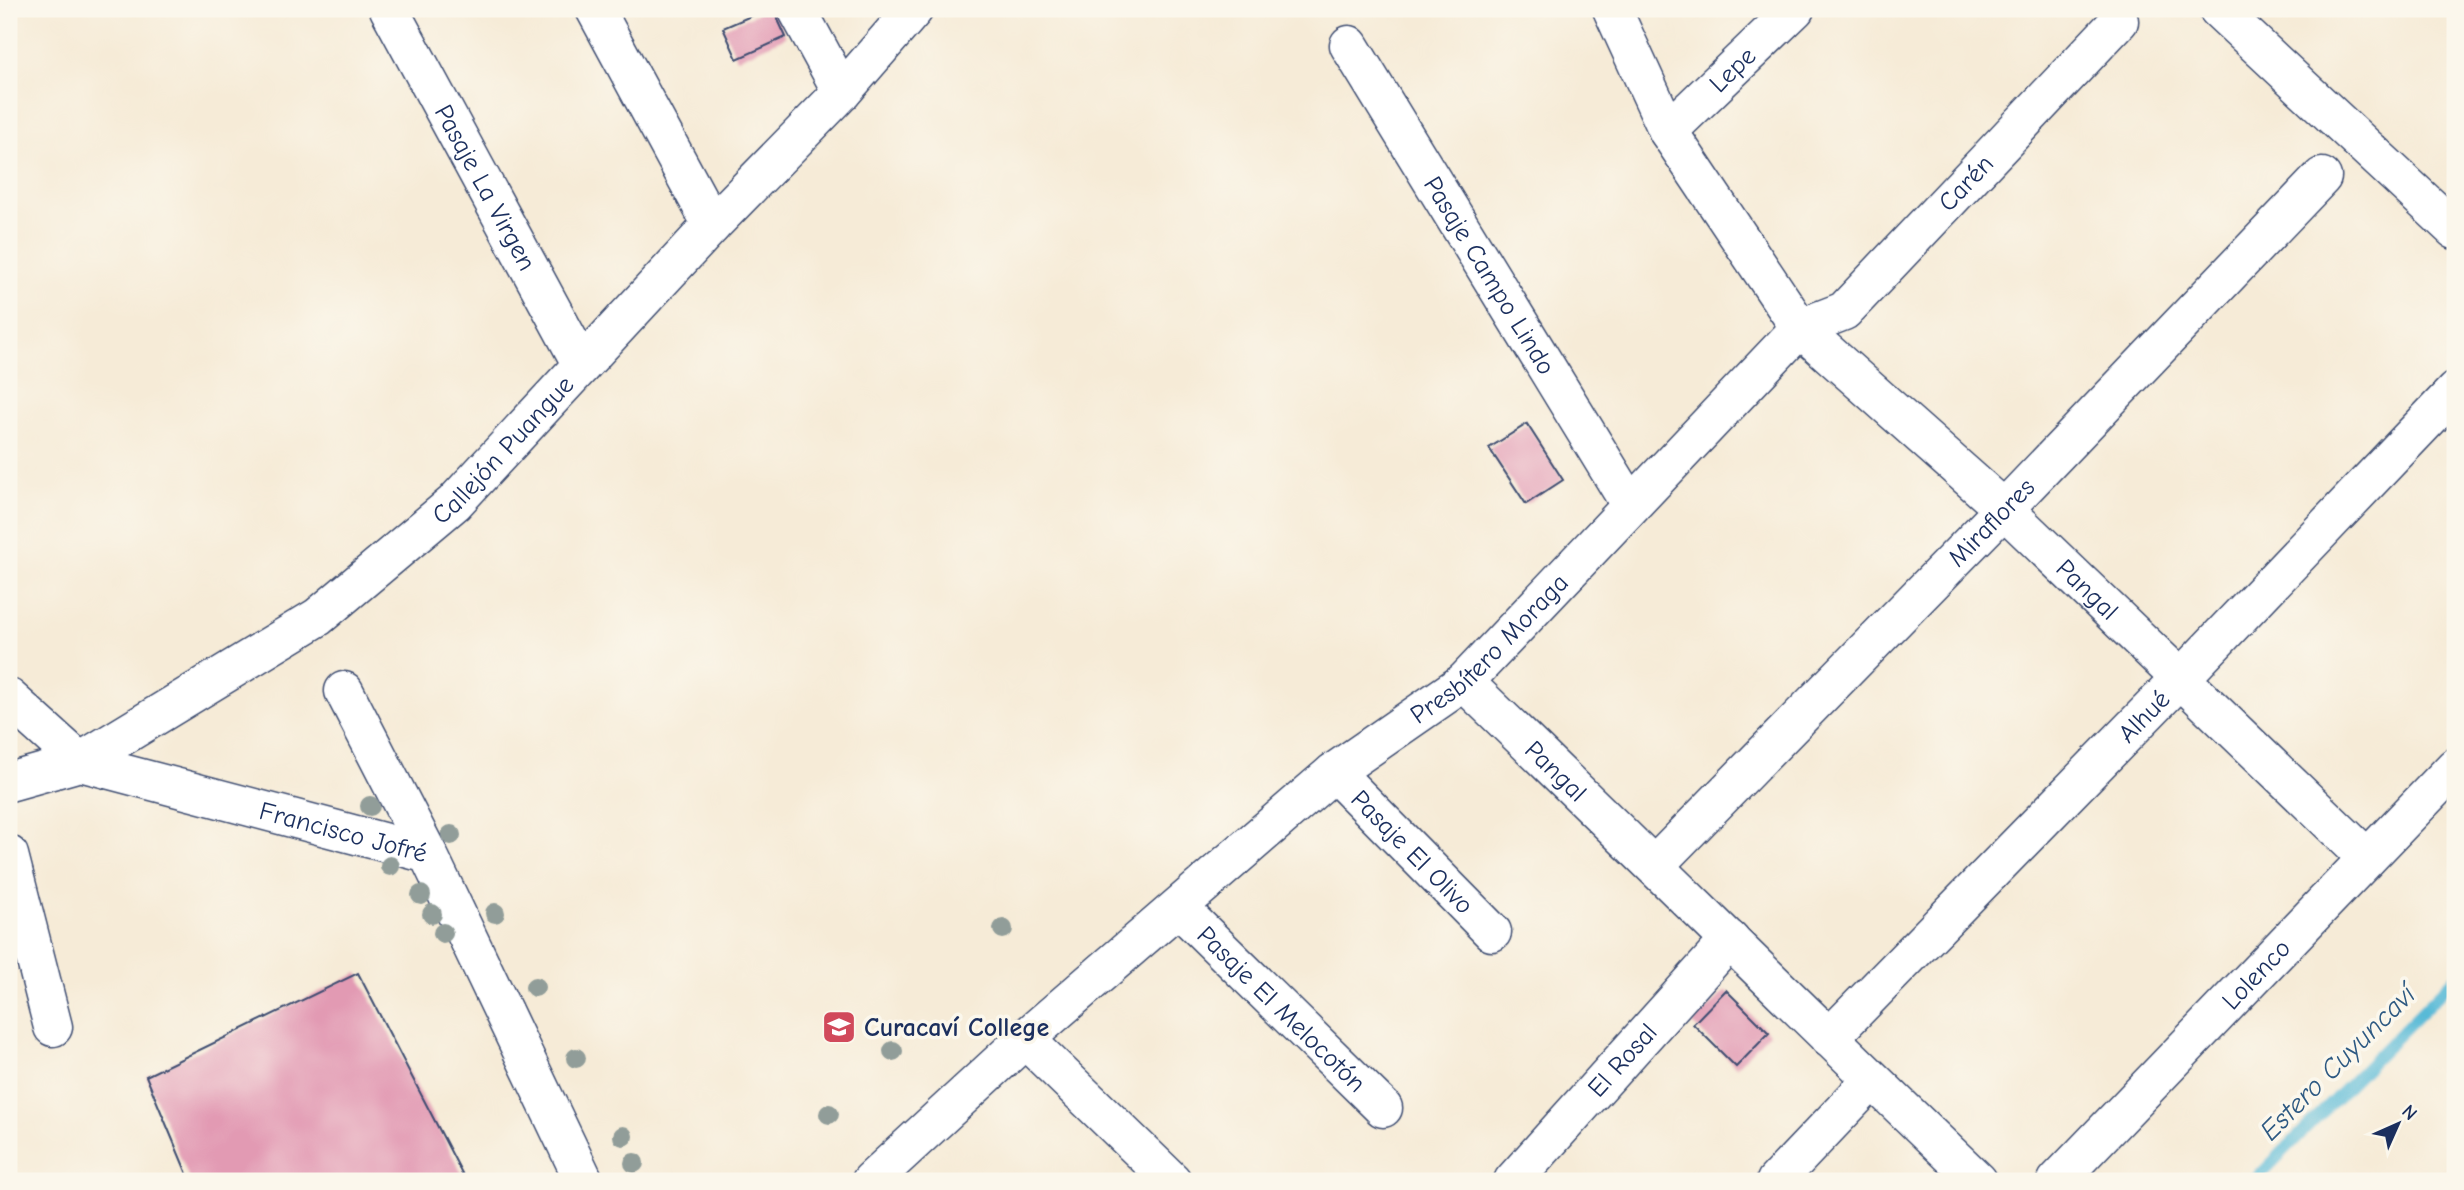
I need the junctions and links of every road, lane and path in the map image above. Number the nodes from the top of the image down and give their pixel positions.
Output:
1 (389, 9) edge
2 (595, 9) edge
3 (797, 9) edge
4 (914, 9) edge
5 (1612, 9) edge
6 (1795, 9) edge
7 (2220, 9) edge
8 (2119, 21) dead end
9 (1349, 46) dead end
10 (842, 92) junction
11 (1668, 131) junction
12 (2322, 177) dead end
13 (712, 225) junction
14 (2455, 230) edge
15 (1800, 328) junction
16 (582, 365) junction
17 (2455, 391) edge
18 (1630, 505) junction
19 (2004, 509) junction
20 (2180, 679) junction
21 (1464, 682) junction
22 (344, 691) dead end
23 (9, 698) edge
24 (80, 762) junction
25 (2455, 767) edge
26 (1334, 772) junction
27 (9, 782) edge
28 (428, 854) junction
29 (9, 855) edge
30 (2367, 858) junction
31 (1656, 865) junction
32 (1179, 908) junction
33 (1492, 932) dead end
34 (1730, 940) junction
35 (53, 1027) dead end
36 (1829, 1038) junction
37 (1025, 1040) junction
38 (1872, 1080) junction
39 (1383, 1108) dead end
40 (879, 1179) edge
41 (584, 1181) edge
42 (1172, 1181) edge
43 (1513, 1181) edge
44 (1776, 1181) edge
45 (1978, 1181) edge
46 (2057, 1181) edge

1 - 16 street, Pasaje La Virgen
2 - 13 street
3 - 10 street
4 - 10 street, Callejón Puangue
5 - 11 street
6 - 11 street, Lepe
7 - 14 street
8 - 15 street, Carén
9 - 18 street, Pasaje Campo Lindo
10 - 13 street, Callejón Puangue
11 - 15 street
12 - 19 street, Miraflores
13 - 16 street, Callejón Puangue
15 - 18 street, Presbítero Moraga
15 - 19 street, Pangal
16 - 24 street, Callejón Puangue
17 - 20 street, Alhué
18 - 21 street, Presbítero Moraga
19 - 20 street, Pangal
19 - 31 street, Miraflores
20 - 30 street, Pangal
20 - 36 street, Alhué
21 - 26 street, Presbítero Moraga
21 - 31 street, Pangal
22 - 28 street
23 - 24 street, Francisco Jofré
24 - 27 street, Callejón Puangue
24 - 28 street, Francisco Jofré
25 - 30 street, Lolenco
26 - 32 street, Presbítero Moraga
26 - 33 street, Pasaje El Olivo
28 - 41 street, Francisco Jofré
29 - 35 street
30 - 46 street, Lolenco
31 - 34 street, Pangal
32 - 37 street, Presbítero Moraga
32 - 39 street, Pasaje El Melocotón
34 - 36 street, Pangal
34 - 43 street, El Rosal
36 - 38 street, Pangal
37 - 40 street, Presbítero Moraga
37 - 42 street
38 - 44 street
38 - 45 street, Pangal

